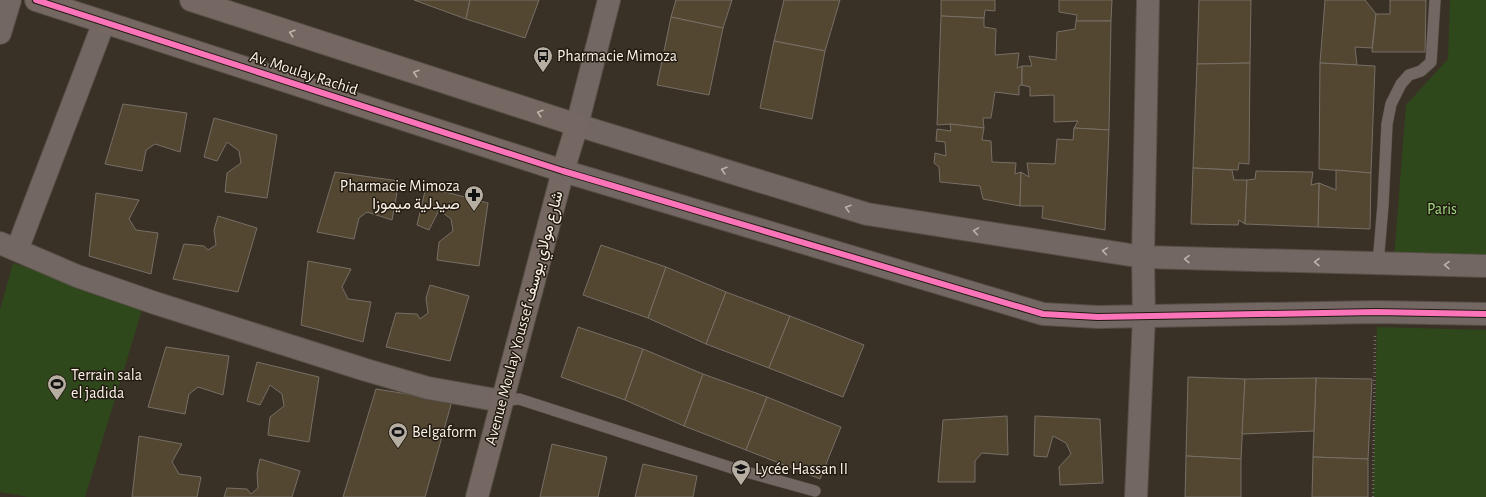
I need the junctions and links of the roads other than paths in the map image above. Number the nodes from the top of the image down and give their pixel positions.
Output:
1 (10, 0) edge
2 (36, 0) edge
3 (192, 0) edge
4 (609, 0) edge
5 (1148, 0) edge
6 (1435, 0) edge
7 (104, 22) junction
8 (0, 33) edge
9 (577, 125) junction
10 (563, 171) junction
11 (8, 247) edge
12 (1143, 257) junction
13 (1378, 264) junction
14 (1486, 266) edge
15 (1486, 314) edge
16 (1144, 317) junction
17 (502, 401) junction
18 (815, 491) dead end
19 (477, 497) edge
20 (1136, 497) edge

1 - 8 street
2 - 7 street, Av. Moulay Rachid
9 -> 3 street
4 - 9 street, Avenue Moulay Youssef شارع مولاي يوسف
5 - 12 street
6 - 13 lane
7 - 10 street, Av. Moulay Rachid
7 - 11 street
9 - 10 street, Avenue Moulay Youssef شارع مولاي يوسف
12 -> 9 street
10 - 16 street
10 - 17 street, Avenue Moulay Youssef شارع مولاي يوسف
11 - 17 street
13 -> 12 street
12 - 16 street
14 -> 13 street
15 - 16 street
16 - 20 street
17 - 18 lane
17 - 19 street, Avenue Moulay Youssef شارع مولاي يوسف

